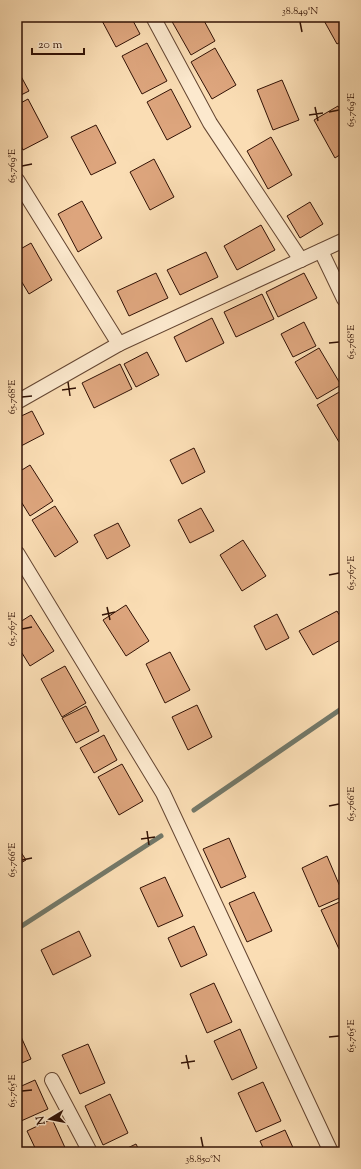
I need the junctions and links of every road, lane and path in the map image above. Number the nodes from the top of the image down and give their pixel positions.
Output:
1 (153, 17) edge
2 (17, 180) edge
3 (344, 240) edge
4 (321, 251) junction
5 (301, 260) junction
6 (344, 299) edge
7 (119, 344) junction
8 (17, 402) edge
9 (17, 553) edge
10 (52, 1080) dead end
11 (90, 1152) edge
12 (331, 1152) edge

1 - 5 street
2 - 7 street
3 - 4 street
4 - 5 street
4 - 6 street
5 - 7 street
7 - 8 street
9 - 12 street
10 - 11 street

